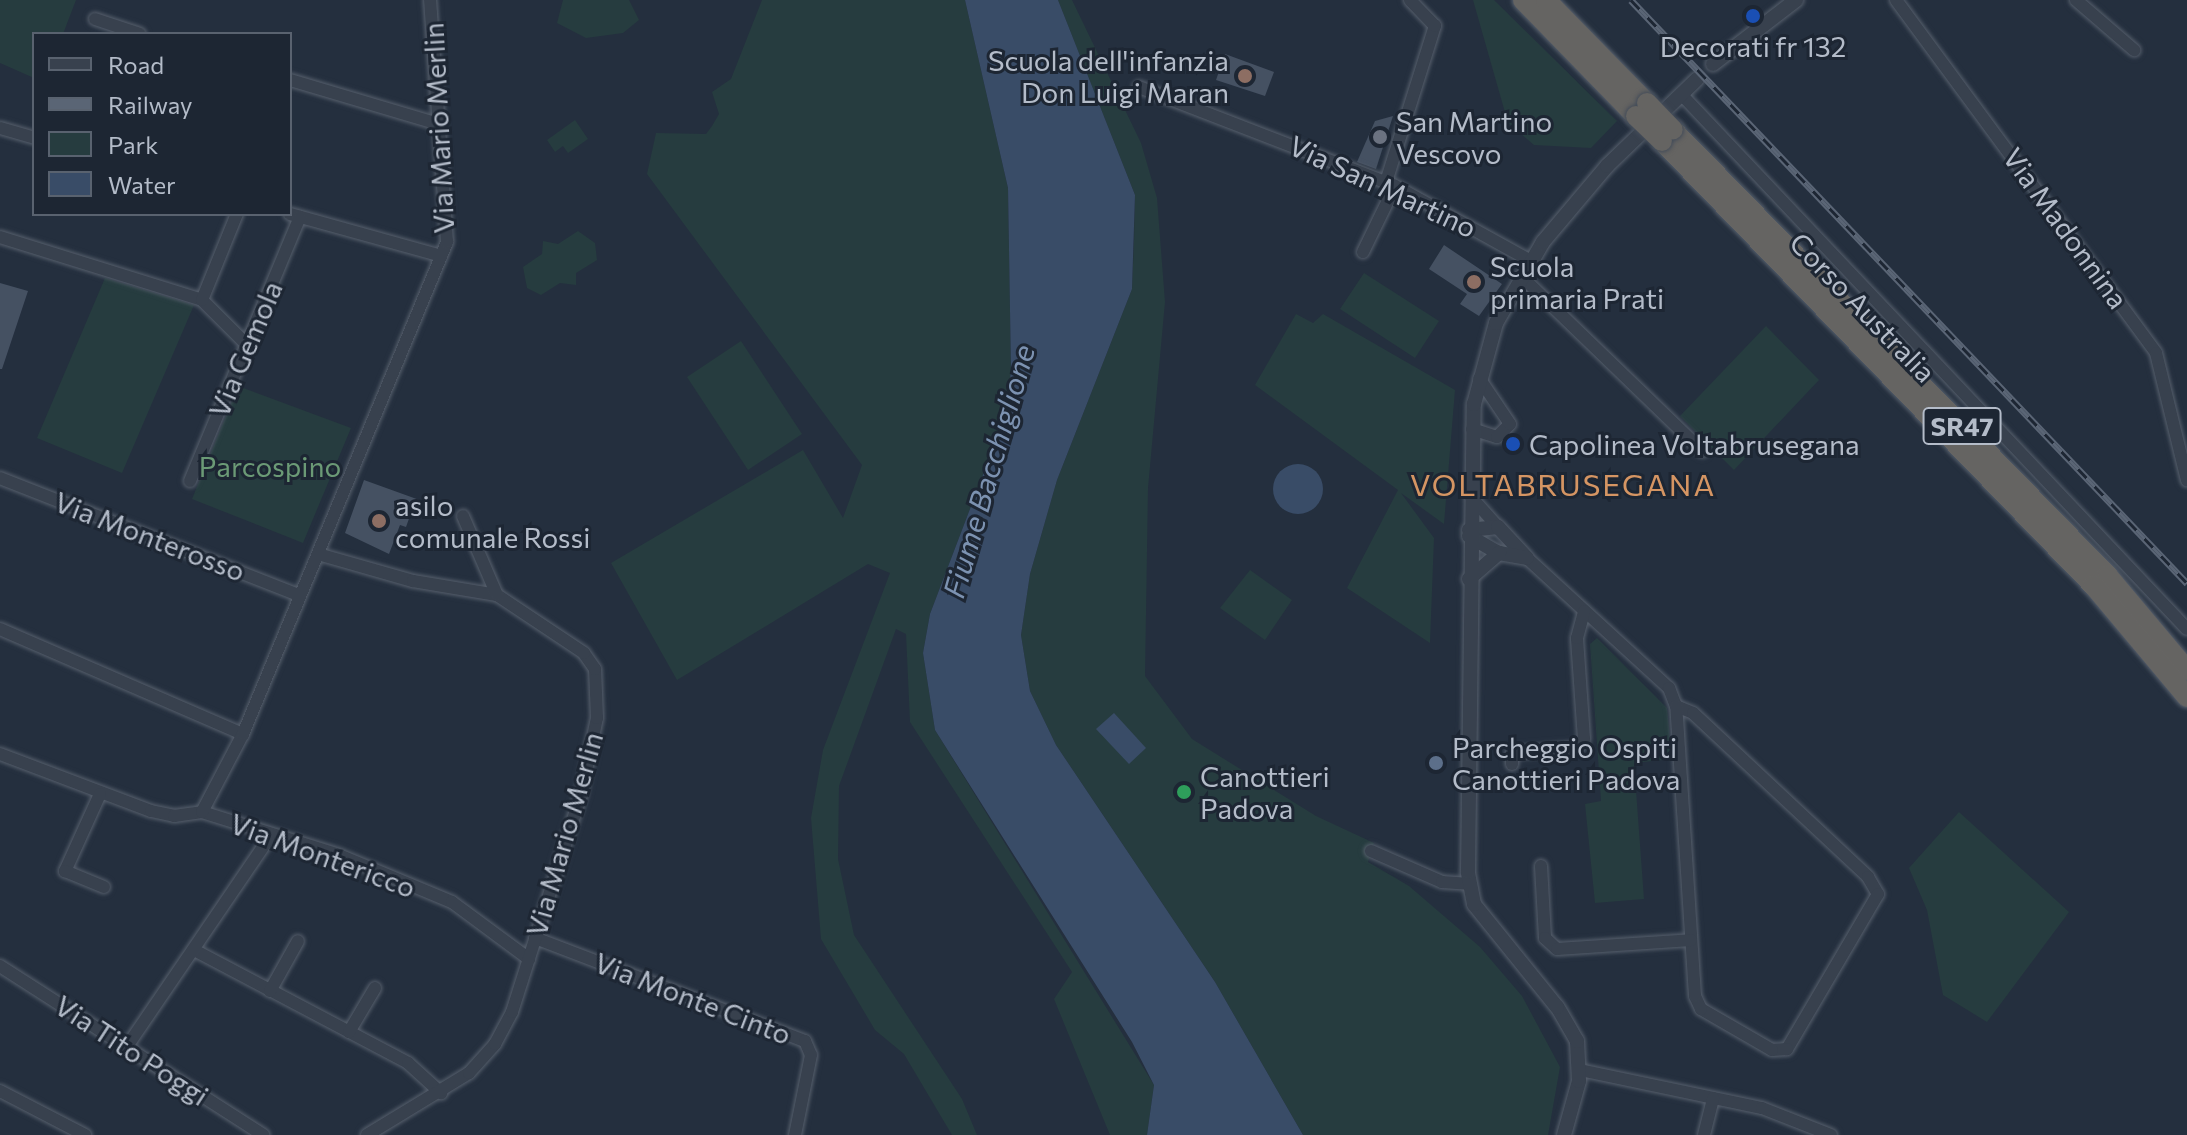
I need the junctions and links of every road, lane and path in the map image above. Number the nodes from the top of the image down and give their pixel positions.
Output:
1 (430, 0) edge
2 (1410, 0) edge
3 (1523, 0) edge
4 (1546, 0) edge
5 (1796, 0) edge
6 (1896, 0) edge
7 (2076, 0) edge
8 (95, 19) dead end
9 (134, 32) edge
10 (2134, 50) dead end
11 (1713, 64) dead end
12 (1697, 79) dead end
13 (292, 81) edge
14 (1139, 87) dead end
15 (1681, 94) junction
16 (1642, 110) junction
17 (439, 124) junction
18 (0, 128) edge
19 (1667, 135) junction
20 (32, 137) edge
21 (1390, 184) junction
22 (295, 215) edge
23 (236, 216) edge
24 (0, 237) edge
25 (1363, 252) dead end
26 (441, 256) junction
27 (1531, 261) junction
28 (1521, 276) junction
29 (202, 300) junction
30 (246, 344) junction
31 (1479, 378) junction
32 (1472, 429) junction
33 (1702, 451) dead end
34 (0, 478) edge
35 (2187, 480) edge
36 (190, 481) dead end
37 (1470, 496) junction
38 (463, 516) dead end
39 (1498, 527) junction
40 (1469, 533) junction
41 (1499, 553) junction
42 (318, 554) junction
43 (1527, 558) junction
44 (1468, 579) junction
45 (299, 595) junction
46 (497, 595) junction
47 (1584, 611) junction
48 (0, 629) edge
49 (2187, 629) edge
50 (2187, 670) edge
51 (2187, 697) edge
52 (1676, 706) junction
53 (243, 734) junction
54 (0, 754) edge
55 (1512, 764) dead end
56 (100, 794) junction
57 (202, 812) junction
58 (271, 835) junction
59 (1371, 851) dead end
60 (1541, 866) dead end
61 (1469, 884) junction
62 (104, 887) dead end
63 (535, 938) junction
64 (1691, 940) junction
65 (298, 941) dead end
66 (196, 951) junction
67 (529, 959) junction
68 (0, 966) edge
69 (375, 988) dead end
70 (270, 991) junction
71 (349, 1032) junction
72 (128, 1045) junction
73 (1580, 1070) junction
74 (0, 1091) edge
75 (441, 1093) junction
76 (1713, 1098) junction
77 (85, 1135) edge
78 (263, 1135) edge
79 (367, 1135) edge
80 (795, 1135) edge
81 (1564, 1135) edge
82 (1704, 1135) edge
83 (1831, 1135) edge

1 - 17 street, Via Mario Merlin
2 - 21 street
3 - 16 highway, Corso Australia / SR47
4 - 16 highway, Corso Australia / SR47
5 - 11 street
6 - 35 street, Via Madonnina
7 - 10 street
8 - 9 street
12 - 15 street
13 - 17 street
14 - 21 street, Via San Martino
15 - 27 street
15 - 49 street
16 - 19 highway, Corso Australia / SR47, bridge
17 - 26 street, Via Mario Merlin
18 - 20 street
19 - 50 highway, Corso Australia / SR47
19 - 51 highway, Corso Australia / SR47
21 - 25 street
21 - 27 street, Via San Martino
22 - 26 street
22 - 30 street, Via Gemola
23 - 29 street
24 - 29 street
26 - 42 street, Via Mario Merlin
27 - 28 street
28 - 31 street
28 - 33 street
29 - 30 street
30 - 36 street, Via Gemola
31 - 32 street
31 - 32 street
32 - 37 street
34 - 45 street, Via Monterosso
37 - 39 street
37 - 40 street
38 - 46 street
39 - 40 street
39 - 43 street
40 - 41 street
40 - 44 street
41 - 43 street
41 - 44 street
42 - 45 street, Via Mario Merlin
42 - 46 street
43 - 47 street
44 - 61 street
45 - 53 street, Via Mario Merlin
46 - 63 street, Via Mario Merlin
47 - 52 street
47 - 55 street
48 - 53 street
52 - 64 street
52 - 64 street
53 - 57 street, Via Mario Merlin
54 - 56 street, Via Montericco
56 - 57 street, Via Montericco
56 - 62 street
57 - 58 street, Via Montericco
58 - 66 street
58 - 67 street, Via Montericco
59 - 61 street
60 - 64 street
61 - 73 street
63 - 67 street, Via Mario Merlin
63 - 80 street, Via Monte Cinto
65 - 70 street
66 - 70 street
66 - 72 street
67 - 75 street, Via Mario Merlin
68 - 72 street, Via Tito Poggi
69 - 71 street
70 - 71 street
71 - 75 street
72 - 78 street, Via Tito Poggi
73 - 76 street
73 - 81 street
74 - 77 street
75 - 79 street, Via Mario Merlin
76 - 82 street
76 - 83 street

